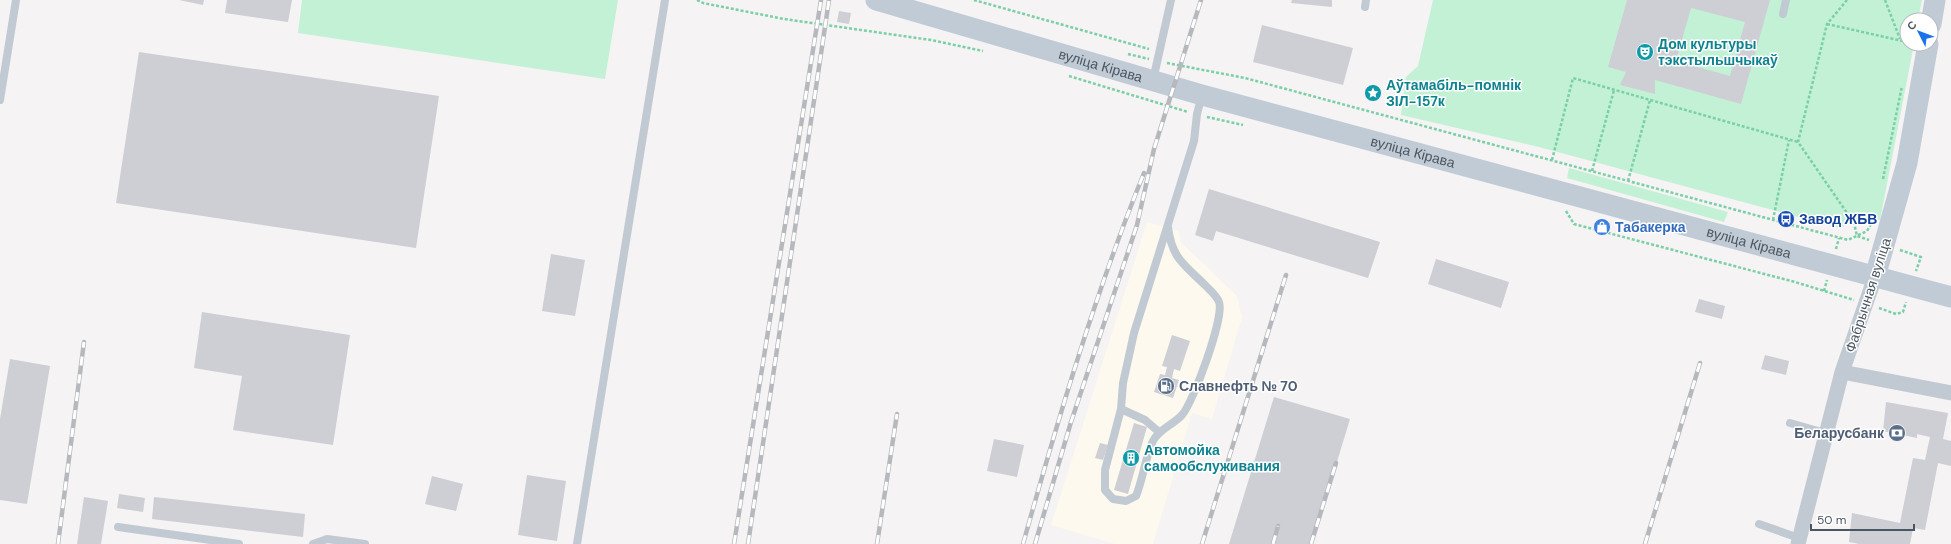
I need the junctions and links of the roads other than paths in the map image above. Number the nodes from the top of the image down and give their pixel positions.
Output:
1 (16, 0) edge
2 (665, 0) edge
3 (876, 0) edge
4 (1171, 0) edge
5 (1786, 0) edge
6 (1935, 0) edge
7 (1933, 12) edge
8 (1783, 14) dead end
9 (1927, 52) edge
10 (1153, 81) junction
11 (1202, 95) junction
12 (0, 100) edge
13 (1168, 227) junction
14 (1875, 276) junction
15 (1951, 298) edge
16 (1842, 372) junction
17 (1951, 393) edge
18 (1121, 410) junction
19 (1790, 423) dead end
20 (1159, 432) junction
21 (1825, 433) junction
22 (1759, 524) dead end
23 (118, 527) dead end
24 (1799, 541) edge
25 (239, 544) edge
26 (312, 544) edge
27 (365, 544) edge
28 (577, 544) edge

1 - 12 lane
2 - 28 lane
3 - 10 main road, вуліца Кірава
4 - 10 lane
5 - 8 lane
6 - 7 main road
9 - 14 main road, Фабрычная вуліца
10 - 11 main road, вуліца Кірава
11 - 13 lane
11 - 14 main road, вуліца Кірава
13 - 18 lane
13 - 20 lane
14 - 15 main road, вуліца Кірава
14 - 16 street, Фабрычная вуліца
16 - 17 street
16 - 21 street, Фабрычная вуліца
18 - 20 lane
18 - 20 lane
19 - 21 lane
21 - 24 street, Фабрычная вуліца
22 - 24 lane
23 - 25 lane
26 - 27 lane

